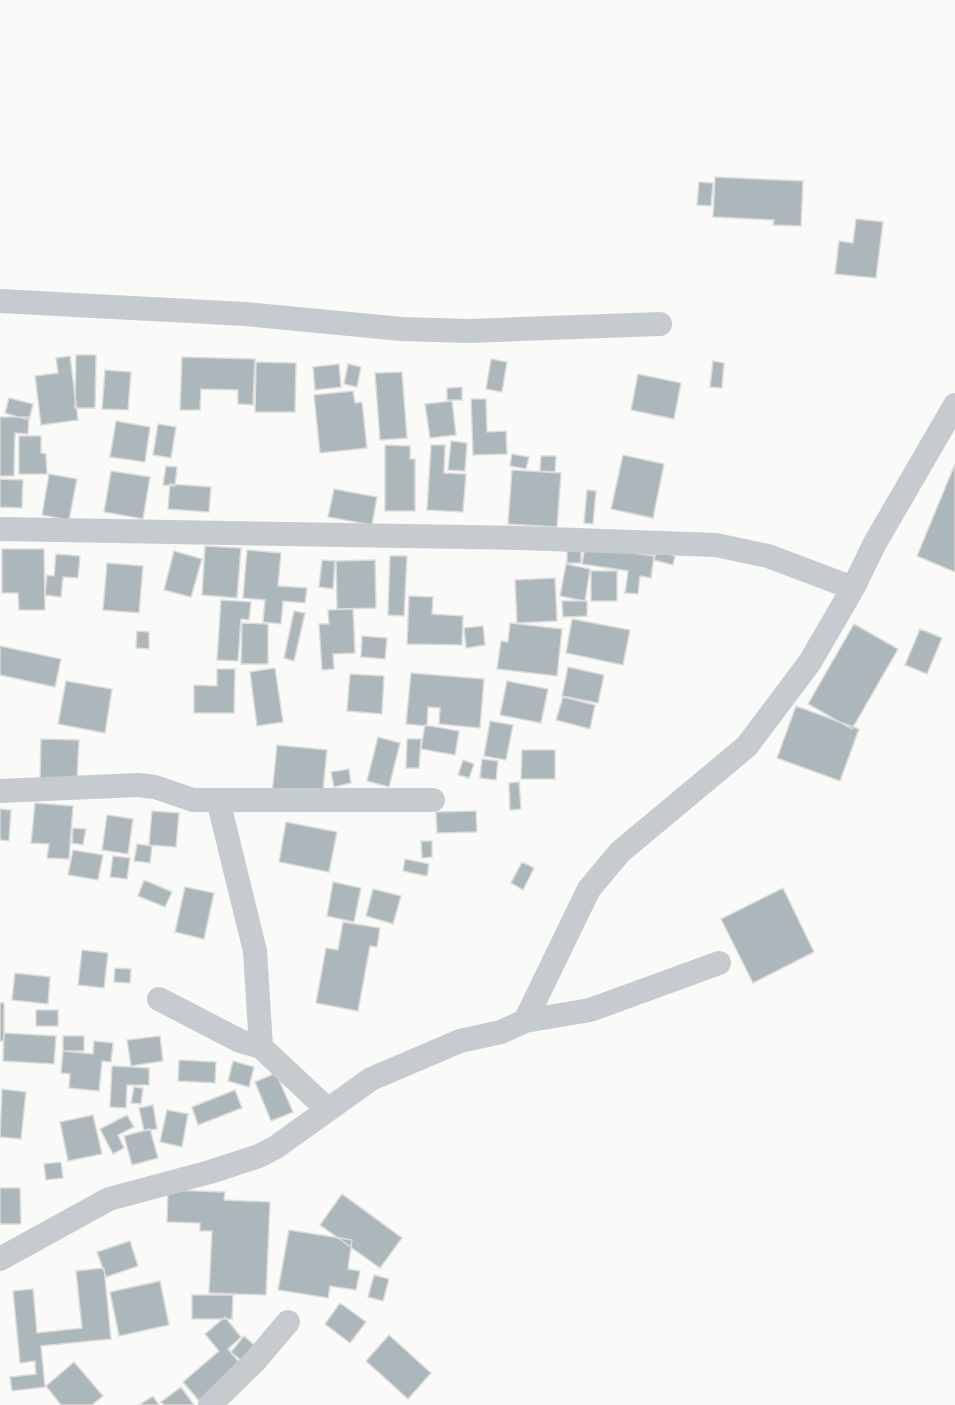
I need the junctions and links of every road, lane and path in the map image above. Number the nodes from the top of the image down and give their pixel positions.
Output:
1 (0, 301) edge
2 (660, 324) dead end
3 (955, 405) edge
4 (0, 530) edge
5 (854, 588) junction
6 (0, 791) edge
7 (218, 800) junction
8 (433, 800) dead end
9 (719, 963) dead end
10 (159, 999) dead end
11 (525, 1021) junction
12 (261, 1047) junction
13 (327, 1109) junction
14 (0, 1259) edge
15 (288, 1322) dead end
16 (210, 1405) edge

1 - 2 street
3 - 5 street
4 - 5 street
5 - 11 street
6 - 7 street
7 - 8 street
7 - 12 street
9 - 11 street
10 - 12 street
11 - 13 street
12 - 13 street
13 - 14 street
15 - 16 street

